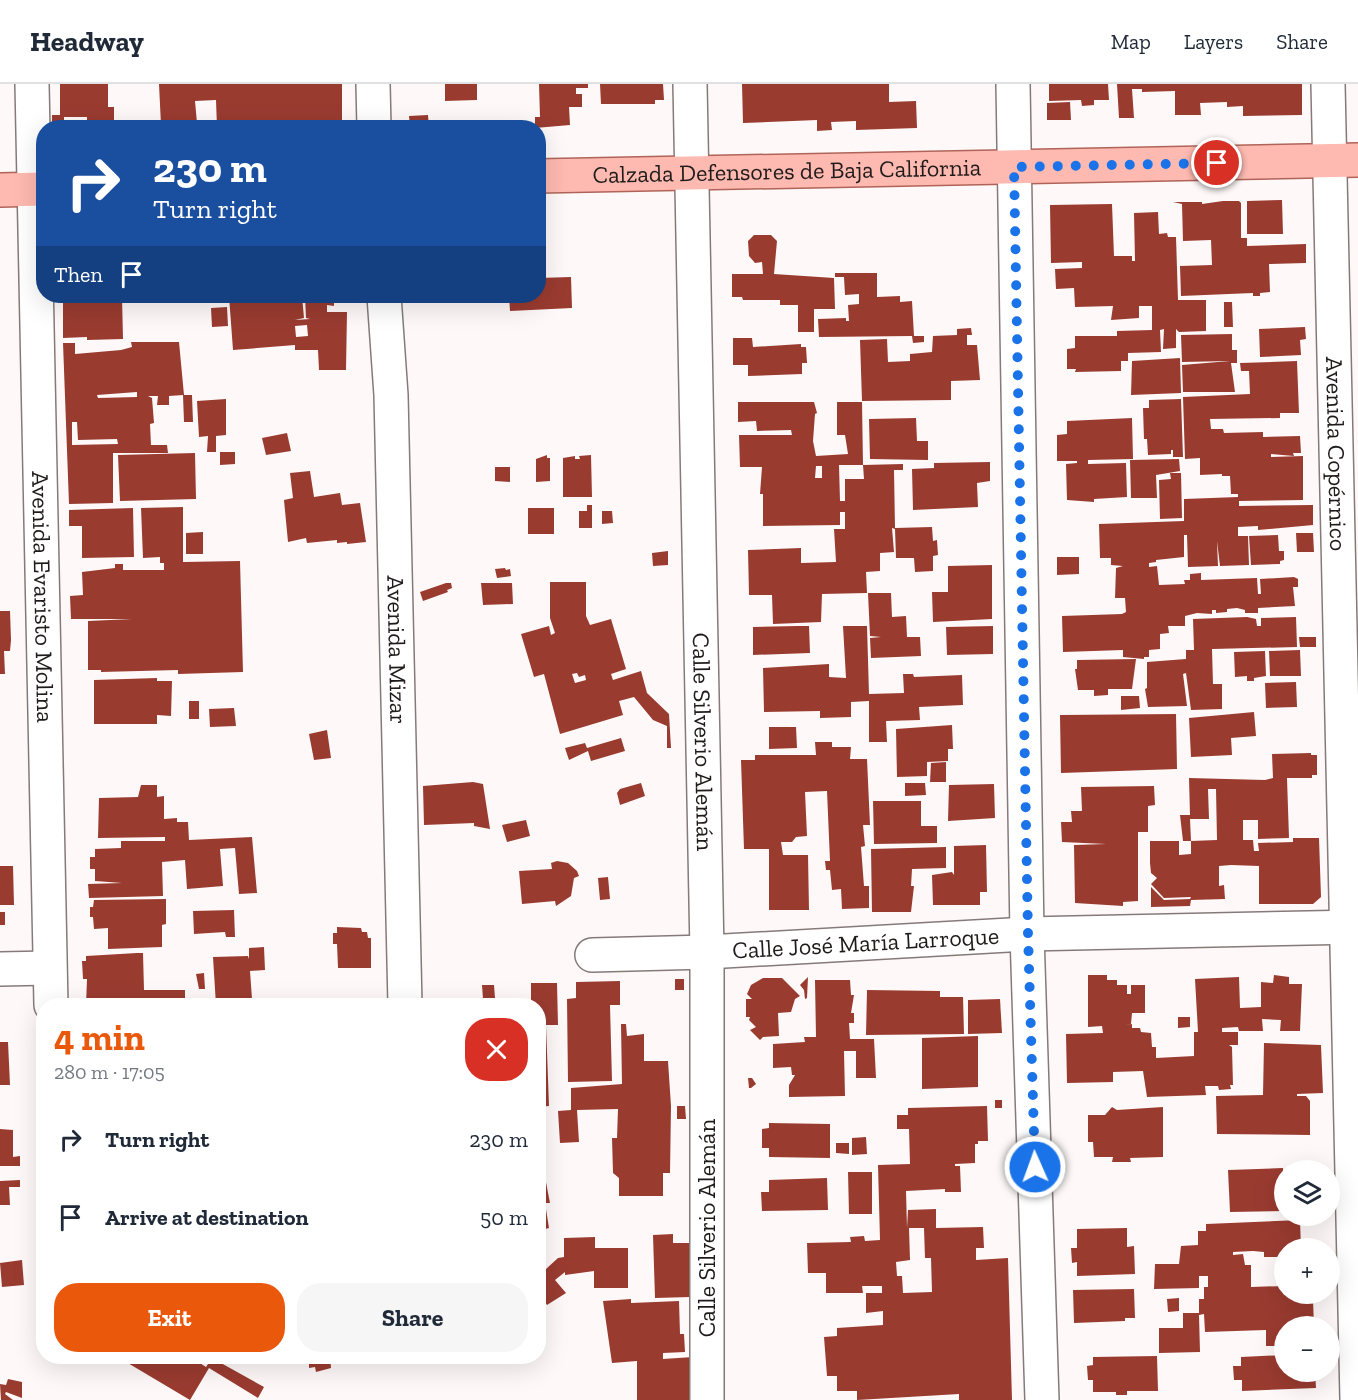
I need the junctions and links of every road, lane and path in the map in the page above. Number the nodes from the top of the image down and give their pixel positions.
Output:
1 (32, 84) edge
2 (373, 84) edge
3 (690, 84) edge
4 (1012, 84) edge
5 (1328, 84) edge
6 (374, 120) edge
7 (36, 144) edge
8 (1344, 160) edge
9 (1014, 167) junction
10 (693, 174) junction
11 (546, 176) edge
12 (36, 189) edge
13 (0, 190) edge
14 (40, 303) edge
15 (384, 303) edge
16 (1352, 927) edge
17 (1028, 934) junction
18 (707, 952) junction
19 (591, 955) dead end
20 (49, 968) junction
21 (0, 969) edge
22 (51, 998) edge
23 (405, 998) edge
24 (707, 1400) edge
25 (1042, 1400) edge
26 (1357, 1400) edge

1 - 7 street, Avenida Evaristo Molina
2 - 6 street
3 - 10 street, Calle Silverio Alemán
4 - 9 street
5 - 8 street, Avenida Copérnico
8 - 9 main road, Calzada Defensores de Baja California
8 - 16 street, Avenida Copérnico
9 - 10 main road, Calzada Defensores de Baja California
9 - 17 street
10 - 11 main road, Calzada Defensores de Baja California
10 - 18 street, Calle Silverio Alemán
12 - 13 main road
14 - 20 street, Avenida Evaristo Molina
15 - 23 street, Avenida Mizar
16 - 17 street, Calle José María Larroque
16 - 26 street, Avenida Copérnico
17 - 18 street, Calle José María Larroque
17 - 25 street
18 - 19 street, Calle José María Larroque
18 - 24 street, Calle Silverio Alemán
20 - 21 street
20 - 22 street, Avenida Evaristo Molina

